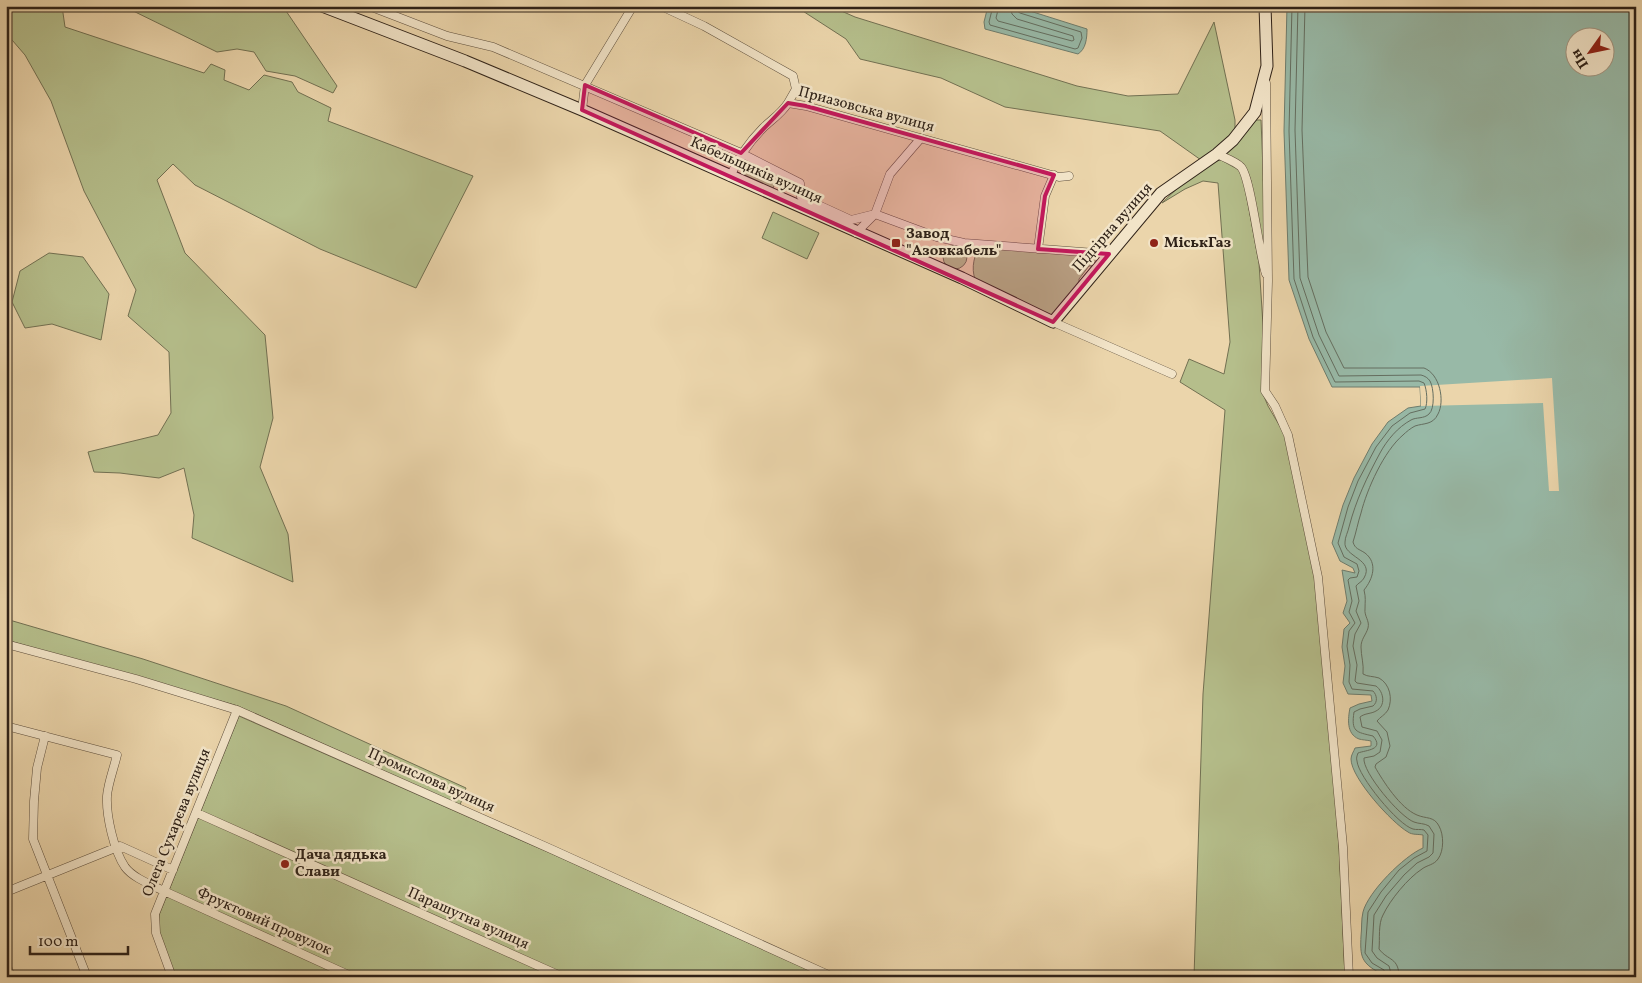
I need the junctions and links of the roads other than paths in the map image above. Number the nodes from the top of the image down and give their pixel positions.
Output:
1 (322, 6) edge
2 (369, 6) edge
3 (633, 6) edge
4 (661, 6) edge
5 (1265, 6) edge
6 (1267, 66) junction
7 (585, 85) junction
8 (788, 103) junction
9 (582, 110) junction
10 (921, 138) junction
11 (741, 153) junction
12 (1216, 154) junction
13 (1054, 175) junction
14 (1069, 176) dead end
15 (730, 177) junction
16 (875, 214) junction
17 (856, 233) junction
18 (1038, 249) junction
19 (1109, 254) junction
20 (1268, 281) junction
21 (1053, 322) junction
22 (1172, 374) dead end
23 (6, 644) edge
24 (237, 710) junction
25 (6, 726) edge
26 (45, 736) junction
27 (197, 813) junction
28 (115, 848) junction
29 (173, 870) junction
30 (48, 875) junction
31 (6, 892) edge
32 (164, 892) junction
33 (6, 963) edge
34 (11, 977) edge
35 (87, 977) edge
36 (172, 977) edge
37 (353, 977) edge
38 (563, 977) edge
39 (833, 977) edge
40 (1349, 977) edge

1 - 9 street, Кабельщиків вулиця
2 - 7 street, Кабельщиків вулиця
3 - 7 street
4 - 8 street, Приазовська вулиця
5 - 6 street, Підгірна вулиця
6 - 12 street, Підгірна вулиця
6 - 20 street
7 - 9 street
7 - 11 street, Кабельщиків вулиця
8 - 10 street, Приазовська вулиця
8 - 11 street
9 - 15 street, Кабельщиків вулиця
10 - 13 street, Приазовська вулиця
10 - 16 street
11 - 15 street
11 - 16 street, Кабельщиків вулиця
12 - 19 street, Підгірна вулиця
12 - 20 street
13 - 14 street, Приазовська вулиця
13 - 18 street
15 - 17 street, Кабельщиків вулиця
16 - 17 street
16 - 18 street
17 - 21 street, Кабельщиків вулиця
18 - 19 street
19 - 21 street, Підгірна вулиця
20 - 40 street
21 - 22 street, Кабельщиків вулиця
23 - 24 street, Промислова вулиця
24 - 27 street, Олега Сухарєва вулиця
24 - 39 street, Промислова вулиця
25 - 26 street
26 - 28 street, Фруктовий провулок
26 - 30 street
27 - 29 street, Олега Сухарєва вулиця
27 - 38 street, Парашутна вулиця
28 - 29 street
28 - 30 street
28 - 32 street, Фруктовий провулок
29 - 32 street, Олега Сухарєва вулиця
30 - 31 street
30 - 35 street
32 - 36 street, Олега Сухарєва вулиця
32 - 37 street, Фруктовий провулок
33 - 34 street

